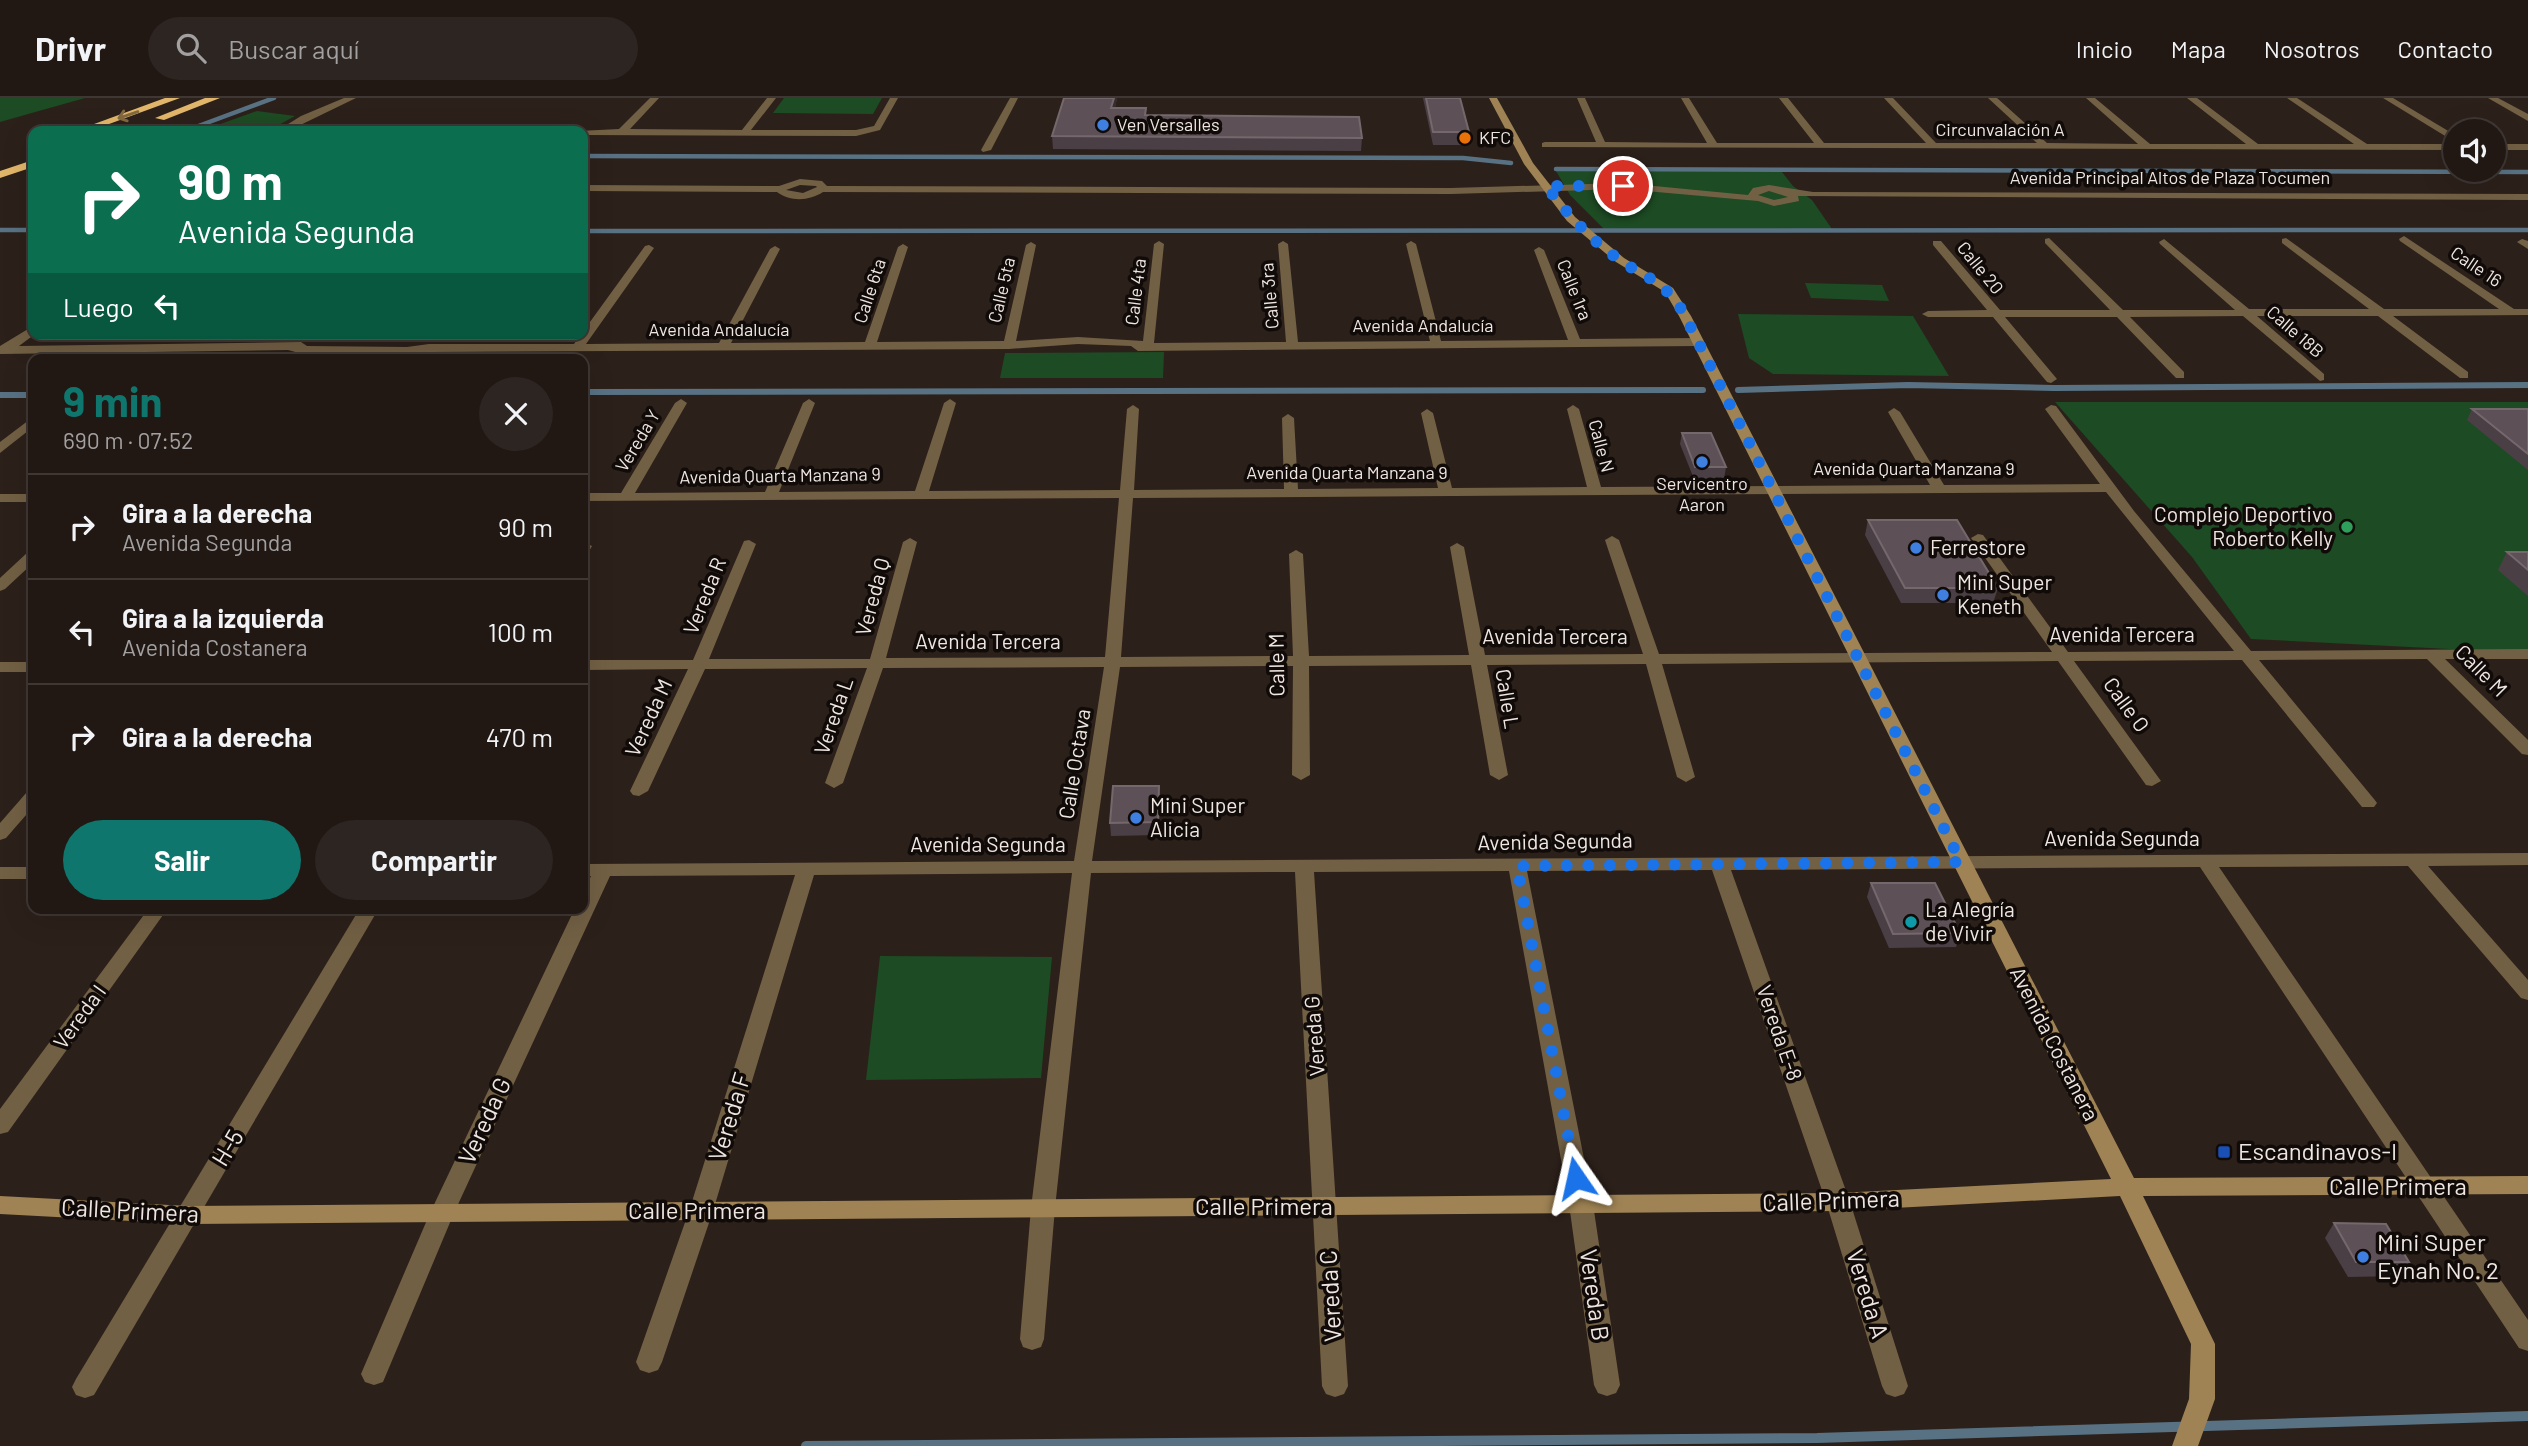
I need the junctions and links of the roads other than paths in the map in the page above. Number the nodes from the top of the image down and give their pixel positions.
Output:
1 (175, 98) edge
2 (215, 98) edge
3 (352, 98) edge
4 (655, 98) edge
5 (772, 98) edge
6 (894, 98) edge
7 (1014, 98) edge
8 (1493, 98) edge
9 (1580, 98) edge
10 (1685, 98) edge
11 (1783, 98) edge
12 (1888, 98) edge
13 (1992, 98) edge
14 (2090, 98) edge
15 (2191, 98) edge
16 (2291, 98) edge
17 (2387, 98) edge
18 (2493, 98) edge
19 (2528, 118) edge
20 (145, 123) dead end
21 (94, 126) edge
22 (290, 126) edge
23 (588, 132) edge
24 (622, 132) junction
25 (745, 132) junction
26 (2443, 132) edge
27 (1545, 145) dead end
28 (1602, 145) junction
29 (1821, 145) junction
30 (1714, 146) junction
31 (1934, 146) junction
32 (2045, 146) junction
33 (2147, 146) junction
34 (2256, 147) junction
35 (2365, 147) junction
36 (2443, 147) edge
37 (2506, 147) edge
38 (2528, 147) edge
39 (986, 150) dead end
40 (28, 165) edge
41 (0, 175) edge
42 (1546, 186) junction
43 (588, 188) edge
44 (2528, 197) edge
45 (2404, 239) dead end
46 (2049, 241) dead end
47 (2286, 241) dead end
48 (2164, 242) dead end
49 (1937, 243) dead end
50 (1159, 244) dead end
51 (1283, 244) dead end
52 (1411, 244) dead end
53 (1031, 245) dead end
54 (903, 247) dead end
55 (649, 248) dead end
56 (775, 248) dead end
57 (1539, 250) dead end
58 (2512, 312) junction
59 (2528, 312) edge
60 (2246, 313) junction
61 (2380, 313) junction
62 (1928, 314) dead end
63 (1996, 314) junction
64 (2118, 314) junction
65 (2528, 323) edge
66 (28, 333) edge
67 (588, 333) edge
68 (153, 340) edge
69 (298, 340) edge
70 (436, 340) edge
71 (583, 340) edge
72 (1575, 342) junction
73 (1698, 342) junction
74 (1436, 343) junction
75 (1292, 344) junction
76 (1009, 345) junction
77 (1148, 345) junction
78 (870, 346) junction
79 (291, 347) junction
80 (429, 348) junction
81 (577, 348) junction
82 (722, 348) junction
83 (142, 349) junction
84 (3, 350) edge
85 (2180, 375) dead end
86 (2465, 375) dead end
87 (2320, 377) dead end
88 (2051, 379) dead end
89 (681, 402) dead end
90 (809, 402) dead end
91 (950, 402) dead end
92 (1133, 409) dead end
93 (2051, 409) dead end
94 (1573, 410) dead end
95 (1894, 412) dead end
96 (1427, 413) dead end
97 (1288, 418) dead end
98 (28, 425) edge
99 (0, 449) edge
100 (1939, 488) junction
101 (2111, 488) junction
102 (1770, 489) junction
103 (1595, 491) junction
104 (1446, 492) junction
105 (1291, 493) junction
106 (921, 494) junction
107 (1127, 494) junction
108 (770, 496) junction
109 (588, 497) edge
110 (625, 497) junction
111 (0, 498) edge
112 (28, 498) edge
113 (1978, 538) dead end
114 (1612, 540) dead end
115 (910, 542) dead end
116 (749, 544) dead end
117 (1457, 547) dead end
118 (1296, 554) dead end
119 (28, 560) edge
120 (0, 586) edge
121 (2431, 654) junction
122 (2528, 654) edge
123 (2062, 656) junction
124 (2246, 656) junction
125 (1856, 657) junction
126 (1652, 658) junction
127 (1479, 659) junction
128 (1301, 661) junction
129 (1113, 662) junction
130 (877, 663) junction
131 (699, 664) junction
132 (588, 665) edge
133 (0, 667) edge
134 (28, 667) edge
135 (2528, 750) edge
136 (1301, 775) dead end
137 (1499, 775) dead end
138 (1686, 777) dead end
139 (2152, 781) dead end
140 (834, 783) dead end
141 (639, 791) dead end
142 (28, 802) edge
143 (2368, 803) dead end
144 (0, 834) edge
145 (2528, 859) edge
146 (2413, 860) junction
147 (2206, 861) junction
148 (1961, 862) junction
149 (1719, 863) junction
150 (1304, 866) junction
151 (1517, 866) junction
152 (1082, 867) junction
153 (806, 869) junction
154 (593, 870) edge
155 (0, 873) edge
156 (28, 873) edge
157 (155, 914) edge
158 (366, 914) edge
159 (574, 914) edge
160 (2528, 993) edge
161 (0, 1126) edge
162 (2528, 1185) edge
163 (2127, 1187) junction
164 (2424, 1187) junction
165 (1838, 1202) junction
166 (1581, 1204) junction
167 (0, 1205) edge
168 (1326, 1206) junction
169 (1043, 1208) junction
170 (701, 1211) junction
171 (442, 1213) junction
172 (188, 1215) junction
173 (1032, 1339) dead end
174 (2528, 1340) edge
175 (649, 1362) dead end
176 (374, 1374) dead end
177 (1335, 1385) dead end
178 (1607, 1385) dead end
179 (1895, 1385) dead end
180 (85, 1387) dead end
181 (2186, 1444) edge

1 -> 21 highway
2 - 20 highway
3 - 22 street
4 - 24 street
5 - 25 street
6 - 25 street
7 - 39 street
8 - 42 street, Avenida Costanera
9 - 28 street
10 - 30 street
11 - 29 street
12 - 31 street
13 - 32 street
14 - 33 street
15 - 34 street
16 - 35 street
17 - 26 street
18 - 19 street
23 - 24 street
24 - 25 street
27 - 28 street, Circunvalación A
28 - 30 street, Circunvalación A
29 - 30 street, Circunvalación A
29 - 31 street, Circunvalación A
31 - 32 street, Circunvalación A
32 - 33 street, Circunvalación A
33 - 34 street, Circunvalación A
34 - 35 street, Circunvalación A
35 - 36 street, Circunvalación A
37 - 38 street
40 - 41 highway
42 - 43 street
42 - 44 street, Avenida Principal Altos de Plaza Tocumen
42 - 73 street, Avenida Costanera
45 - 58 street, Calle 16
46 - 64 street
47 - 61 street
48 - 60 street, Calle 18B
49 - 63 street, Calle 20
50 - 77 street, Calle 4ta
51 - 75 street, Calle 3ra
52 - 74 street
53 - 76 street, Calle 5ta
54 - 78 street, Calle 6ta
55 - 67 street
56 - 82 street
57 - 72 street, Calle 1ra
58 - 59 street
58 - 61 street
58 - 65 street, Calle 16
60 - 61 street
60 - 64 street
60 - 87 street, Calle 18B
61 - 86 street
62 - 63 street
63 - 64 street
63 - 88 street, Calle 20
64 - 85 street
66 - 84 street
68 - 83 street
69 - 79 street
70 - 80 street
71 - 81 street
72 - 73 street, Avenida Andalucía
72 - 74 street, Avenida Andalucía
73 - 102 street, Avenida Costanera
74 - 75 street, Avenida Andalucía
75 - 77 street, Avenida Andalucía
76 - 77 street, Avenida Andalucía
76 - 78 street, Avenida Andalucía
78 - 82 street, Avenida Andalucía
79 - 80 street, Avenida Andalucía
79 - 83 street, Avenida Andalucía
80 - 81 street, Avenida Andalucía
81 - 82 street, Avenida Andalucía
83 - 84 street, Avenida Andalucía
89 - 110 street, Vereda Y
90 - 108 street
91 - 106 street
92 - 107 street, Calle Octava
93 - 101 street
94 - 103 street, Calle N
95 - 100 street
96 - 104 street
97 - 105 street
98 - 99 street
100 - 101 street, Avenida Quarta Manzana 9
100 - 102 street, Avenida Quarta Manzana 9
101 - 124 street
102 - 103 street, Avenida Quarta Manzana 9
102 - 125 street, Avenida Costanera
103 - 104 street, Avenida Quarta Manzana 9
104 - 105 street, Avenida Quarta Manzana 9
105 - 107 street, Avenida Quarta Manzana 9
106 - 107 street, Avenida Quarta Manzana 9
106 - 108 street, Avenida Quarta Manzana 9
107 - 129 street, Calle Octava
108 - 110 street, Avenida Quarta Manzana 9
109 - 110 street, Avenida Quarta Manzana 9
111 - 112 street
113 - 123 street, Calle O
114 - 126 street
115 - 130 street, Vereda Q
116 - 131 street, Vereda R
117 - 127 street, Calle L
118 - 128 street, Calle M
119 - 120 street
121 - 122 street, Avenida Tercera
121 - 124 street, Avenida Tercera
121 - 135 street, Calle M
123 - 124 street, Avenida Tercera
123 - 125 street, Avenida Tercera
123 - 139 street, Calle O
124 - 143 street
125 - 126 street, Avenida Tercera
125 - 148 street, Avenida Costanera
126 - 127 street, Avenida Tercera
126 - 138 street
127 - 128 street, Avenida Tercera
127 - 137 street, Calle L
128 - 129 street, Avenida Tercera
128 - 136 street, Calle M
129 - 130 street, Avenida Tercera
129 - 152 street, Calle Octava
130 - 131 street, Avenida Tercera
130 - 140 street, Vereda L
131 - 132 street, Avenida Tercera
131 - 141 street, Vereda M
133 - 134 street
142 - 144 street
145 - 146 street, Avenida Segunda
146 - 147 street, Avenida Segunda
146 - 160 street
147 - 148 street, Avenida Segunda
147 - 164 street
148 - 149 street, Avenida Segunda
148 - 163 street, Avenida Costanera
149 - 151 street, Avenida Segunda
149 - 165 street, Vereda E-8
150 - 151 street, Avenida Segunda
150 - 152 street, Avenida Segunda
150 - 168 street, Vereda G
151 - 166 street, Vereda B
152 - 153 street, Avenida Segunda
152 - 169 street, Calle Octava
153 - 154 street, Avenida Segunda
153 - 170 street, Vereda F
155 - 156 street
157 - 161 street, Vereda I
158 - 172 street, H-5
159 - 171 street, Vereda G
162 - 164 street, Calle Primera
163 - 164 street, Calle Primera
163 - 165 street, Calle Primera
163 - 181 street, Avenida Costanera
164 - 174 street
165 - 166 street, Calle Primera
165 - 179 street, Vereda A
166 - 168 street, Calle Primera
166 - 178 street, Vereda B
167 - 172 street, Calle Primera
168 - 169 street, Calle Primera
168 - 177 street, Vereda C
169 - 170 street, Calle Primera
169 - 173 street, Calle Octava
170 - 171 street, Calle Primera
170 - 175 street, Vereda F
171 - 172 street, Calle Primera
171 - 176 street, Vereda G
172 - 180 street, H-5

